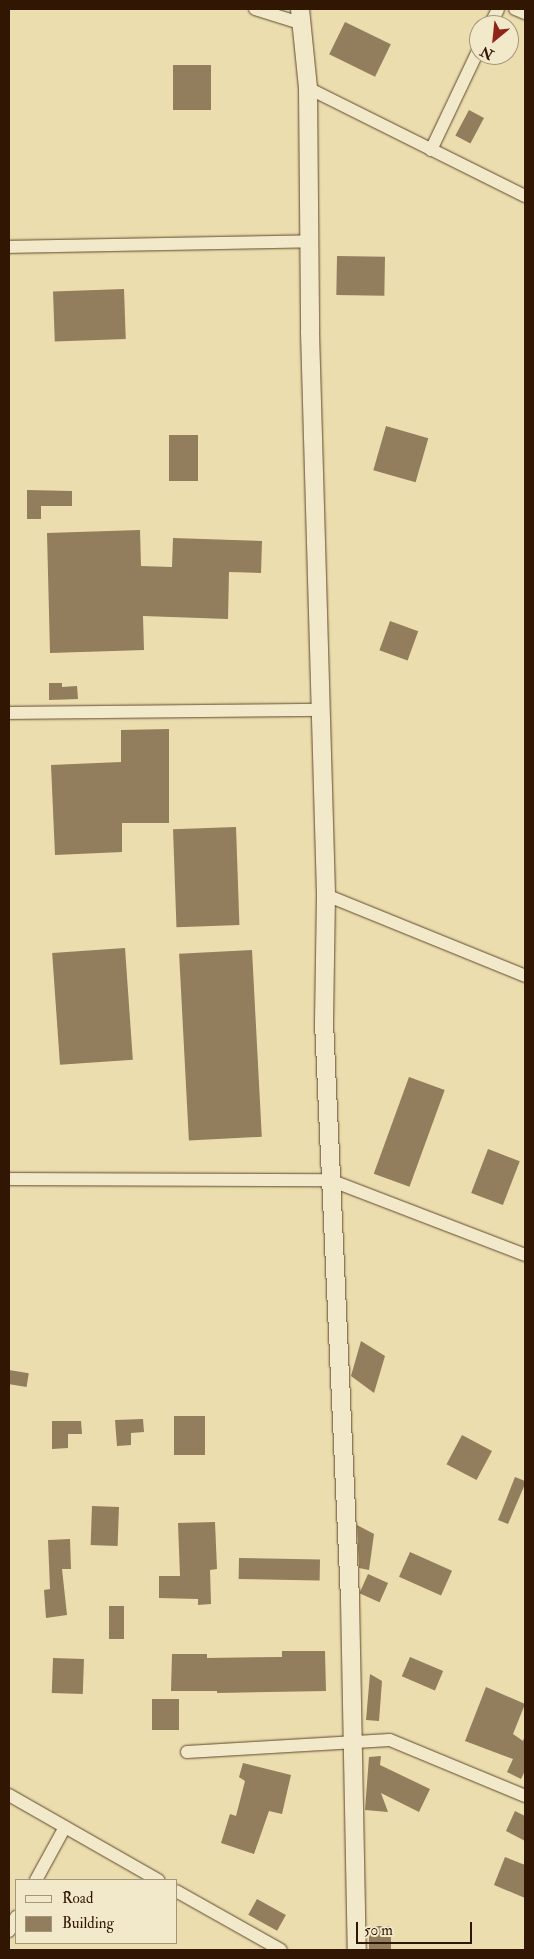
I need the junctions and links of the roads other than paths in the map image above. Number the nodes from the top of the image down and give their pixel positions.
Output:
1 (255, 9) edge
2 (516, 9) edge
3 (525, 13) edge
4 (300, 16) edge
5 (471, 65) edge
6 (308, 88) junction
7 (431, 150) junction
8 (525, 196) edge
9 (308, 241) junction
10 (9, 247) edge
11 (321, 710) junction
12 (9, 713) edge
13 (326, 895) junction
14 (525, 976) edge
15 (9, 1179) edge
16 (330, 1180) junction
17 (525, 1255) edge
18 (353, 1743) junction
19 (187, 1752) dead end
20 (9, 1795) edge
21 (525, 1796) edge
22 (65, 1827) junction
23 (37, 1879) edge
24 (156, 1879) edge
25 (178, 1892) edge
26 (15, 1919) edge
27 (9, 1931) edge
28 (265, 1946) edge
29 (281, 1950) edge
30 (357, 1950) edge

1 - 4 street
2 - 3 street
4 - 6 street
5 - 7 street
6 - 7 street
6 - 9 street
7 - 8 street
9 - 10 street
9 - 11 street
11 - 12 street
11 - 13 street
13 - 14 street
13 - 16 street
15 - 16 street
16 - 17 street
16 - 18 street
18 - 19 street
18 - 21 street
18 - 30 street
20 - 22 street
22 - 23 street
22 - 24 street
25 - 28 street
26 - 27 street
28 - 29 street

